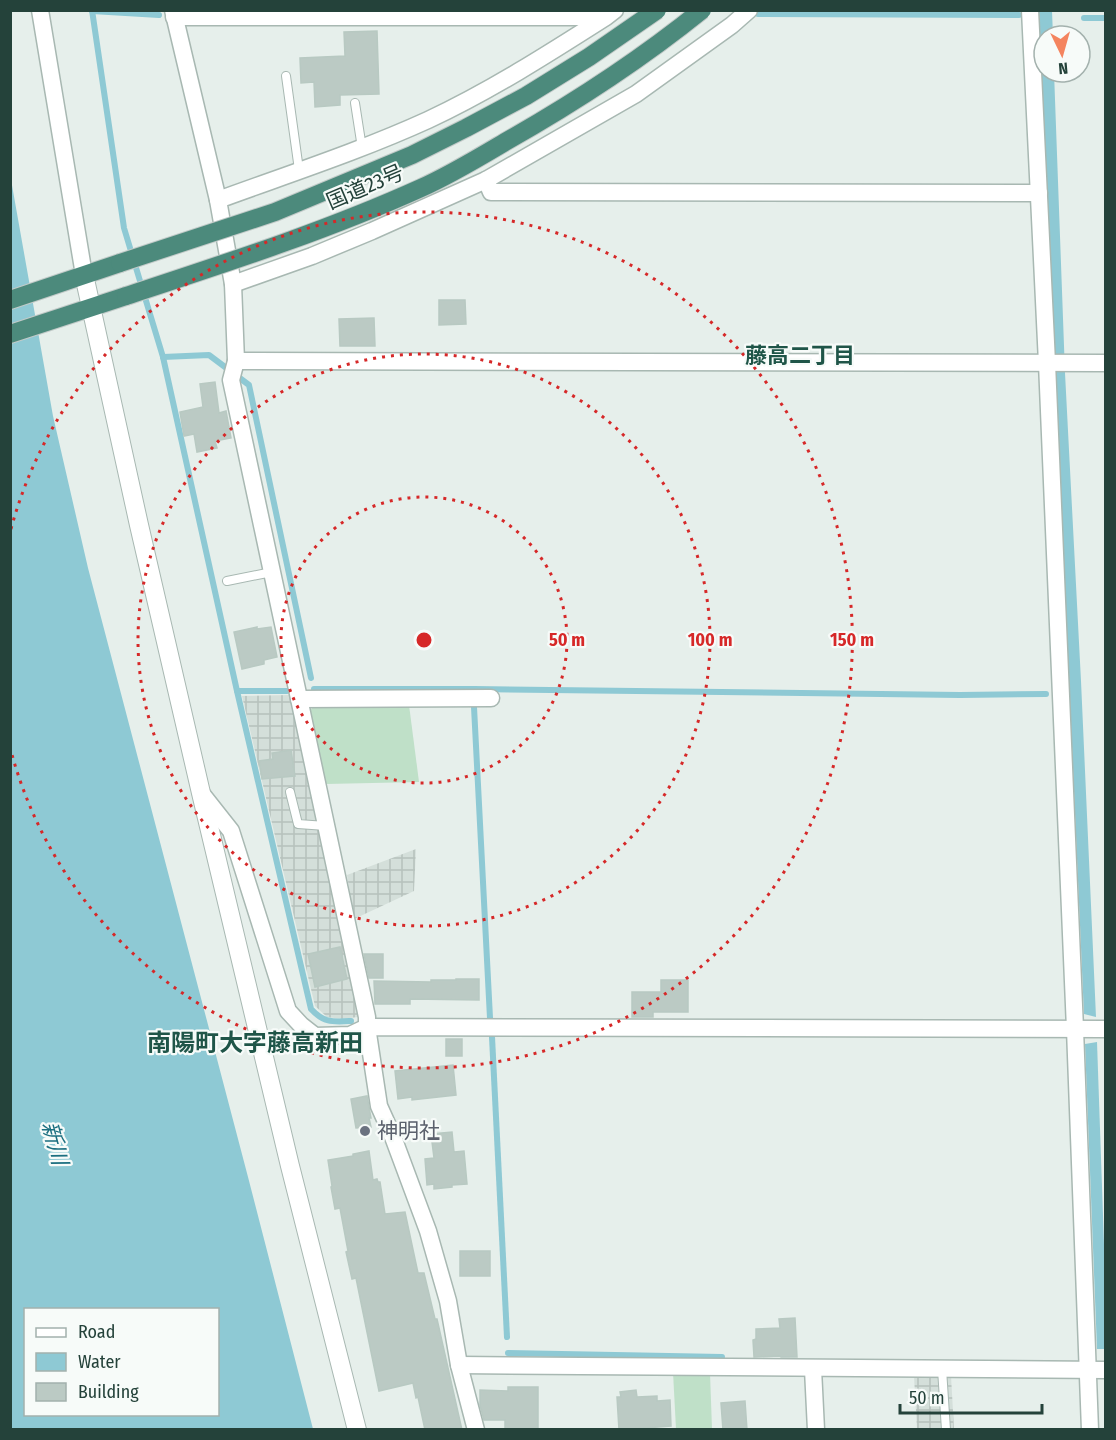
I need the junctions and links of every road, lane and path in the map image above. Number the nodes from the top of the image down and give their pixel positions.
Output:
1 (40, 10) edge
2 (657, 10) edge
3 (702, 10) edge
4 (749, 10) edge
5 (1030, 10) edge
6 (174, 14) edge
7 (611, 14) edge
8 (286, 76) dead end
9 (356, 102) dead end
10 (362, 148) junction
11 (299, 170) junction
12 (486, 180) junction
13 (1039, 193) junction
14 (218, 200) junction
15 (78, 277) junction
16 (232, 284) junction
17 (10, 300) edge
18 (85, 308) junction
19 (10, 334) edge
20 (1056, 363) junction
21 (1106, 363) edge
22 (234, 369) junction
23 (272, 572) junction
24 (227, 581) dead end
25 (491, 698) dead end
26 (299, 699) junction
27 (290, 792) dead end
28 (201, 793) junction
29 (326, 826) junction
30 (367, 1027) junction
31 (1076, 1029) junction
32 (1106, 1029) edge
33 (459, 1365) junction
34 (813, 1369) junction
35 (942, 1369) junction
36 (1087, 1370) junction
37 (1106, 1370) edge
38 (357, 1430) edge
39 (476, 1430) edge
40 (816, 1430) edge
41 (946, 1430) edge
42 (1090, 1430) edge

1 - 15 street
2 - 15 highway, 国道23号, bridge
3 - 18 highway, 国道23号, bridge
4 - 12 street
5 - 13 street
6 - 7 street
6 - 14 street
7 - 10 street
8 - 11 lane
9 - 10 lane
10 - 11 street
11 - 14 street
12 - 13 street
12 - 16 street
13 - 20 street
14 - 16 street
15 - 17 highway, 国道23号
15 - 18 street
16 - 22 street
18 - 19 highway, 国道23号
18 - 28 street
20 - 21 street
20 - 22 street
20 - 31 street
22 - 23 street
23 - 24 lane
23 - 26 street
25 - 26 street
26 - 29 street
27 - 29 lane
28 - 30 street
28 - 38 street
29 - 30 street
30 - 31 street
30 - 33 street
31 - 32 street
31 - 36 street
33 - 34 street
33 - 39 street
34 - 35 street
34 - 40 street
35 - 36 street
35 - 41 lane
36 - 37 street
36 - 42 street

